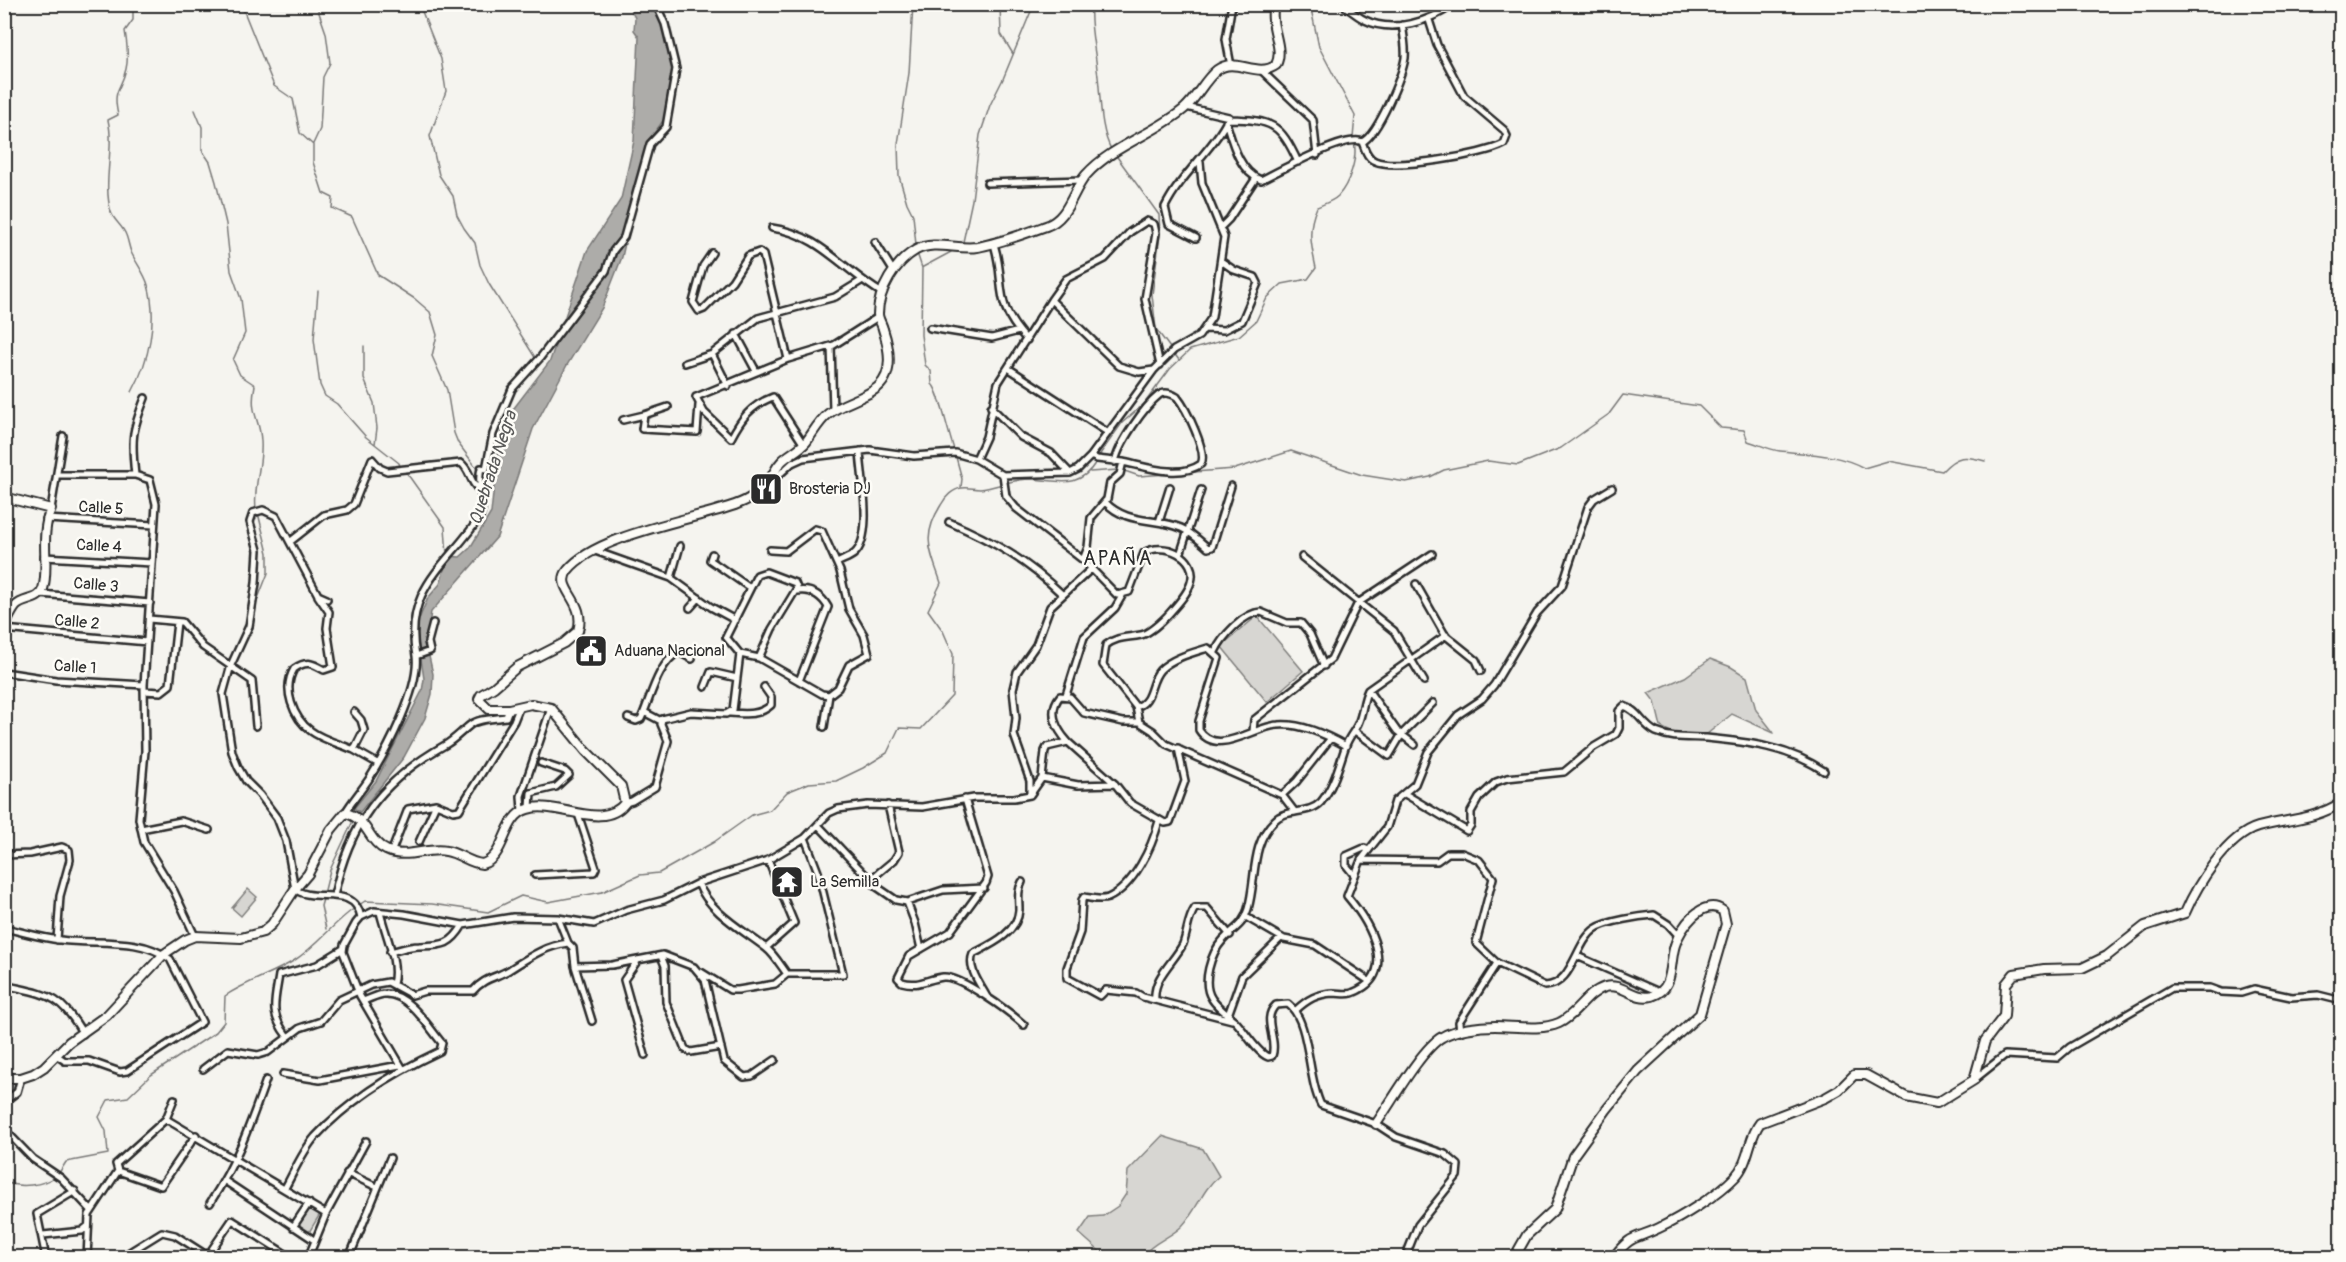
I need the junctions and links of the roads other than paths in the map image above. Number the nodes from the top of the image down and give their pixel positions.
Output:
1 (656, 4) edge
2 (1232, 4) edge
3 (1268, 4) edge
4 (1342, 4) edge
5 (1454, 4) edge
6 (1274, 5) edge
7 (1429, 20) junction
8 (1402, 25) junction
9 (1231, 66) junction
10 (1263, 72) junction
11 (1186, 107) junction
12 (1228, 121) junction
13 (1362, 142) junction
14 (1317, 154) junction
15 (1200, 162) junction
16 (1298, 162) junction
17 (1256, 178) junction
18 (1083, 180) junction
19 (987, 183) dead end
20 (772, 228) dead end
21 (1220, 228) junction
22 (1196, 238) dead end
23 (875, 242) dead end
24 (994, 244) junction
25 (712, 254) dead end
26 (1221, 261) junction
27 (894, 272) junction
28 (861, 280) junction
29 (882, 293) junction
30 (1051, 300) junction
31 (777, 315) junction
32 (878, 317) junction
33 (930, 328) dead end
34 (1205, 329) junction
35 (1019, 331) junction
36 (736, 334) junction
37 (1027, 340) junction
38 (831, 346) junction
39 (712, 354) junction
40 (788, 358) junction
41 (685, 363) dead end
42 (1160, 365) junction
43 (1008, 368) junction
44 (1154, 370) junction
45 (756, 371) junction
46 (728, 386) junction
47 (145, 398) dead end
48 (699, 405) junction
49 (668, 407) dead end
50 (991, 407) junction
51 (833, 410) junction
52 (644, 415) junction
53 (623, 420) dead end
54 (1107, 432) junction
55 (63, 436) dead end
56 (804, 444) junction
57 (860, 451) junction
58 (1091, 456) junction
59 (976, 459) junction
60 (1114, 462) junction
61 (1123, 464) junction
62 (1070, 472) junction
63 (57, 475) junction
64 (135, 475) junction
65 (1003, 475) junction
66 (771, 478) junction
67 (1231, 486) dead end
68 (1170, 487) dead end
69 (1612, 489) dead end
70 (1201, 490) dead end
71 (482, 491) junction
72 (4, 497) edge
73 (1105, 502) junction
74 (51, 509) junction
75 (46, 519) junction
76 (949, 522) dead end
77 (1159, 522) junction
78 (154, 525) junction
79 (1188, 532) junction
80 (291, 541) junction
81 (680, 546) dead end
82 (770, 550) dead end
83 (595, 551) junction
84 (712, 554) dead end
85 (1432, 554) dead end
86 (1180, 555) junction
87 (44, 556) junction
88 (1302, 557) dead end
89 (1083, 560) junction
90 (152, 563) junction
91 (837, 563) junction
92 (1091, 569) junction
93 (671, 578) junction
94 (1416, 584) dead end
95 (750, 588) junction
96 (797, 591) junction
97 (40, 594) junction
98 (318, 595) junction
99 (1062, 595) junction
100 (1122, 596) junction
101 (699, 598) junction
102 (327, 599) dead end
103 (150, 603) junction
104 (1358, 603) junction
105 (690, 608) dead end
106 (149, 619) junction
107 (735, 620) junction
108 (177, 622) junction
109 (433, 623) dead end
110 (4, 628) edge
111 (1446, 635) junction
112 (147, 642) junction
113 (1215, 652) junction
114 (740, 654) junction
115 (417, 655) junction
116 (759, 658) junction
117 (692, 659) dead end
118 (1410, 659) junction
119 (231, 665) junction
120 (1324, 666) junction
121 (1481, 671) dead end
122 (4, 672) edge
123 (737, 678) junction
124 (799, 681) junction
125 (1424, 681) dead end
126 (705, 687) dead end
127 (764, 687) dead end
128 (144, 688) junction
129 (1368, 690) junction
130 (829, 695) junction
131 (1066, 695) junction
132 (1433, 703) dead end
133 (520, 706) junction
134 (1136, 707) junction
135 (551, 708) junction
136 (509, 710) junction
137 (354, 712) dead end
138 (644, 712) junction
139 (730, 713) junction
140 (628, 718) dead end
141 (660, 721) junction
142 (1139, 722) junction
143 (256, 726) dead end
144 (824, 727) dead end
145 (1355, 731) junction
146 (1253, 732) junction
147 (1402, 734) junction
148 (1331, 738) junction
149 (1068, 742) junction
150 (1415, 745) dead end
151 (1346, 746) junction
152 (1178, 748) junction
153 (354, 750) junction
154 (541, 763) dead end
155 (377, 764) junction
156 (1824, 771) dead end
157 (1042, 778) junction
158 (1115, 784) junction
159 (1405, 794) junction
160 (1030, 795) junction
161 (1282, 795) junction
162 (965, 799) junction
163 (2342, 802) edge
164 (625, 803) junction
165 (436, 804) junction
166 (888, 805) junction
167 (526, 809) junction
168 (1295, 812) junction
169 (578, 814) junction
170 (353, 817) junction
171 (1159, 821) junction
172 (818, 825) junction
173 (141, 829) junction
174 (209, 830) dead end
175 (806, 838) junction
176 (419, 842) dead end
177 (1369, 850) junction
178 (391, 853) junction
179 (4, 855) edge
180 (768, 860) junction
181 (1361, 860) junction
182 (535, 875) dead end
183 (1354, 875) junction
184 (870, 880) junction
185 (1022, 882) dead end
186 (698, 883) junction
187 (984, 888) junction
188 (295, 889) junction
189 (332, 896) junction
190 (907, 902) junction
191 (380, 912) junction
192 (362, 917) junction
193 (1246, 917) junction
194 (558, 918) junction
195 (463, 925) junction
196 (4, 928) edge
197 (1230, 935) junction
198 (195, 936) junction
199 (1679, 936) junction
200 (1281, 938) junction
201 (57, 940) junction
202 (568, 943) junction
203 (766, 948) junction
204 (343, 949) junction
205 (921, 949) junction
206 (390, 952) junction
207 (164, 954) junction
208 (661, 956) junction
209 (1577, 956) junction
210 (638, 960) junction
211 (1497, 963) junction
212 (576, 966) junction
213 (701, 972) junction
214 (787, 974) junction
215 (1369, 981) junction
216 (393, 984) junction
217 (4, 985) edge
218 (357, 990) junction
219 (1659, 992) junction
220 (987, 997) junction
221 (1155, 999) junction
222 (2342, 1000) edge
223 (363, 1001) junction
224 (1296, 1010) junction
225 (1228, 1015) junction
226 (1234, 1020) junction
227 (592, 1021) dead end
228 (1024, 1025) dead end
229 (1460, 1032) junction
230 (83, 1034) junction
231 (287, 1036) junction
232 (721, 1047) junction
233 (56, 1055) junction
234 (645, 1055) dead end
235 (775, 1060) dead end
236 (402, 1067) junction
237 (203, 1069) dead end
238 (284, 1074) dead end
239 (4, 1078) edge
240 (21, 1078) junction
241 (266, 1080) dead end
242 (1974, 1080) junction
243 (174, 1099) dead end
244 (4, 1102) edge
245 (166, 1119) junction
246 (1376, 1124) junction
247 (4, 1129) edge
248 (196, 1135) junction
249 (366, 1141) dead end
250 (390, 1158) dead end
251 (235, 1159) junction
252 (118, 1171) junction
253 (347, 1173) junction
254 (225, 1181) junction
255 (285, 1188) junction
256 (377, 1188) junction
257 (75, 1191) junction
258 (210, 1203) dead end
259 (309, 1203) junction
260 (91, 1210) junction
261 (326, 1214) junction
262 (88, 1226) junction
263 (293, 1227) junction
264 (43, 1235) junction
265 (314, 1240) junction
266 (46, 1257) edge
267 (87, 1257) edge
268 (120, 1257) edge
269 (209, 1257) edge
270 (292, 1257) edge
271 (308, 1257) edge
272 (349, 1257) edge
273 (1406, 1257) edge
274 (1514, 1257) edge
275 (1613, 1257) edge

1 - 71 street
2 - 9 street
3 - 6 street
4 - 8 street
5 - 7 street
6 - 10 main road
7 - 8 street
7 - 13 street
8 - 13 street
9 - 10 main road
9 - 11 main road
10 - 14 street
11 - 12 street
11 - 18 main road
12 - 15 street
12 - 16 street
12 - 17 street
13 - 14 street
14 - 16 street
15 - 21 street
15 - 22 street
16 - 17 street
17 - 21 street
18 - 19 street
18 - 24 main road
20 - 28 street
21 - 26 street
23 - 27 street
24 - 27 main road
24 - 35 street
25 - 31 street
26 - 34 street
26 - 34 street
27 - 29 main road
28 - 29 street
28 - 31 street
29 - 32 main road
30 - 37 street
30 - 42 street
30 - 44 street
31 - 36 street
31 - 40 street
32 - 38 street
32 - 51 main road
33 - 35 street
34 - 42 street
35 - 37 street
36 - 39 street
36 - 45 street
37 - 43 street
38 - 40 street
38 - 51 street
39 - 41 street
39 - 46 street
40 - 45 street
42 - 44 street
43 - 50 street
43 - 54 street
44 - 54 street
45 - 46 street
46 - 48 street
47 - 64 street
48 - 52 street
48 - 56 street
49 - 52 street
50 - 59 street
50 - 62 street
51 - 56 main road
52 - 53 street
54 - 58 street
55 - 63 street
56 - 66 main road
57 - 59 street
57 - 66 street
57 - 91 street
58 - 60 street
58 - 62 street
59 - 65 street
60 - 61 street
60 - 61 street
61 - 73 street
62 - 65 street
63 - 64 street
63 - 74 street
64 - 78 street
65 - 89 street
66 - 83 main road
67 - 79 street
68 - 77 street
69 - 159 street
70 - 79 street
71 - 80 street
71 - 115 street
72 - 74 main road
73 - 77 street
73 - 89 street
74 - 75 main road
75 - 78 street, Calle 5
75 - 87 main road
76 - 99 street
77 - 79 street
78 - 90 street
79 - 86 street
80 - 98 street
80 - 119 street
81 - 93 street
82 - 91 street
83 - 93 street
83 - 136 main road
84 - 95 street
85 - 104 street
86 - 100 street
86 - 134 street
87 - 90 street, Calle 4
87 - 97 main road
88 - 104 street
89 - 92 street
90 - 103 street
91 - 130 street
92 - 99 street
92 - 100 street
93 - 101 street
94 - 111 street
95 - 96 street
95 - 107 street
96 - 116 street
96 - 124 street
97 - 103 street, Calle 3
97 - 110 main road
98 - 102 street
98 - 153 street
99 - 160 street
100 - 131 street
101 - 105 street
101 - 107 street
103 - 106 street
104 - 118 street
104 - 120 street
106 - 108 street
106 - 112 street
107 - 114 street
108 - 119 street
108 - 128 street, Calle 1
109 - 115 street
110 - 112 street, Calle 2
111 - 118 street
111 - 121 street
112 - 128 street
113 - 120 street
113 - 134 street
113 - 146 street
114 - 116 street
114 - 123 street
115 - 155 street
116 - 124 street
117 - 138 street
118 - 125 street
118 - 129 street
119 - 143 street
119 - 188 street
120 - 146 street
122 - 128 street, Calle 1
123 - 126 street
123 - 139 street
124 - 130 street
127 - 139 street
128 - 173 street
129 - 145 street
129 - 147 street
130 - 144 street
131 - 142 street
131 - 149 street
132 - 147 street
133 - 135 main road
133 - 136 main road
133 - 165 street
134 - 142 street
135 - 164 main road
135 - 167 street
136 - 170 street
137 - 153 street
138 - 140 street
138 - 141 street
139 - 141 street
141 - 164 street
142 - 152 street
145 - 147 street
145 - 151 street
146 - 148 street
147 - 150 street
148 - 151 street
148 - 161 street
149 - 157 street
149 - 158 street
151 - 168 street
152 - 161 street
152 - 171 street
153 - 155 street
154 - 167 street
155 - 170 street
156 - 159 street
157 - 158 street
157 - 160 street
158 - 171 street
159 - 177 street
160 - 162 street
161 - 168 street
162 - 166 street
162 - 187 street
163 - 242 main road
164 - 169 main road
165 - 176 street
165 - 178 street
166 - 172 street
166 - 184 street
167 - 169 main road
167 - 178 main road
168 - 193 street
169 - 182 street
170 - 178 main road
170 - 188 main road
170 - 189 street
171 - 221 street
172 - 175 street
172 - 184 street
173 - 174 street
173 - 198 street
175 - 180 street
175 - 214 street
177 - 181 street
177 - 183 street
179 - 201 street
180 - 186 street
180 - 203 street
181 - 183 street
181 - 211 street
183 - 215 street
184 - 190 street
185 - 220 street
186 - 194 street
186 - 203 street
187 - 190 street
187 - 205 street
188 - 189 street
188 - 198 main road
189 - 192 street
190 - 205 street
191 - 192 street
191 - 195 street
191 - 206 street
192 - 204 street
193 - 197 street
193 - 200 street
194 - 195 street
194 - 202 street
195 - 206 street
196 - 201 street
197 - 221 street
197 - 225 street
198 - 207 main road
199 - 209 street
199 - 219 main road
199 - 274 main road
200 - 215 street
200 - 225 street
201 - 207 street
202 - 212 street
202 - 216 street
203 - 214 street
204 - 218 street
204 - 231 street
205 - 220 street
206 - 216 street
207 - 230 main road
207 - 233 street
208 - 210 street
208 - 213 street
208 - 232 street
209 - 211 street
209 - 219 street
210 - 212 street
210 - 234 street
211 - 229 street
212 - 227 street
213 - 214 street
213 - 232 street
215 - 224 street
216 - 218 street
217 - 230 street
218 - 223 street
218 - 231 street
219 - 229 main road
220 - 228 street
221 - 226 street
222 - 242 street
223 - 236 street
223 - 236 street
224 - 226 street
224 - 246 street
225 - 226 street
229 - 246 main road
230 - 233 main road
231 - 237 street
232 - 235 street
233 - 240 main road
236 - 238 street
236 - 255 street
239 - 240 main road
240 - 244 street
241 - 251 street
242 - 275 main road
243 - 245 street
245 - 248 street
245 - 252 street
246 - 273 street
247 - 257 street
248 - 251 street
248 - 252 street
249 - 253 street
250 - 256 street
251 - 254 street
251 - 255 street
252 - 260 street
253 - 256 street
253 - 261 street
254 - 258 street
254 - 263 street
255 - 259 street
256 - 272 street
257 - 260 street
257 - 264 street
259 - 261 street
259 - 263 street
260 - 262 street
261 - 265 street
262 - 264 street
262 - 267 street
263 - 265 street
264 - 266 street
265 - 271 street
268 - 269 street
269 - 270 street

